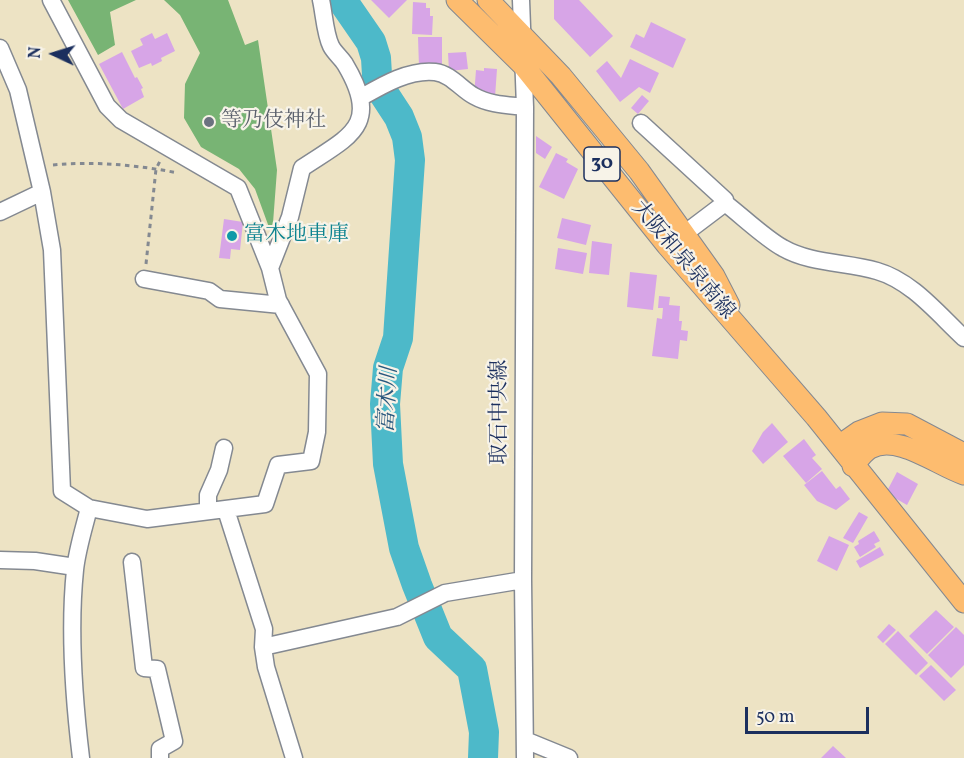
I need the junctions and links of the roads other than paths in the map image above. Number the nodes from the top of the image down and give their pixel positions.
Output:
1 (51, 0) edge
2 (321, 0) edge
3 (457, 0) edge
4 (488, 0) edge
5 (521, 0) edge
6 (521, 34) junction
7 (0, 48) edge
8 (523, 65) junction
9 (372, 91) junction
10 (525, 107) junction
11 (641, 123) dead end
12 (42, 192) junction
13 (725, 203) junction
14 (0, 212) edge
15 (676, 240) junction
16 (270, 268) junction
17 (144, 279) road end
18 (281, 305) junction
19 (964, 338) edge
20 (839, 446) junction
21 (224, 448) dead end
22 (964, 454) edge
23 (853, 466) junction
24 (964, 474) edge
25 (89, 508) junction
26 (226, 510) junction
27 (208, 511) junction
28 (0, 560) edge
29 (132, 562) dead end
30 (75, 567) junction
31 (524, 580) junction
32 (964, 602) edge
33 (263, 647) junction
34 (525, 740) junction
35 (81, 758) edge
36 (160, 758) edge
37 (294, 758) edge
38 (525, 758) edge
39 (569, 758) edge

1 - 16 street
2 - 9 street
3 - 8 main road, 大阪和泉泉南線 / 30
4 - 6 main road, 大阪和泉泉南線 / 30
5 - 6 street, 取石中央線
6 - 8 street, 取石中央線
6 - 15 main road, 大阪和泉泉南線 / 30
7 - 12 street
8 - 10 street, 取石中央線
8 - 15 main road, 大阪和泉泉南線 / 30
9 - 10 street
9 - 16 street
10 - 31 street, 取石中央線
11 - 13 street
12 - 14 street
12 - 25 street
13 - 15 street
13 - 19 street
15 - 20 main road, 大阪和泉泉南線 / 30
16 - 18 street
17 - 18 street
18 - 26 street
20 - 22 main road
20 - 23 main road, 大阪和泉泉南線 / 30
21 - 27 street
23 - 24 main road
23 - 32 main road, 大阪和泉泉南線 / 30
25 - 27 street
25 - 30 street
26 - 27 street
26 - 33 street
28 - 30 street
29 - 36 street
30 - 35 street
31 - 33 street
31 - 34 street, 取石中央線
33 - 37 street
34 - 38 street, 取石中央線
34 - 39 street

